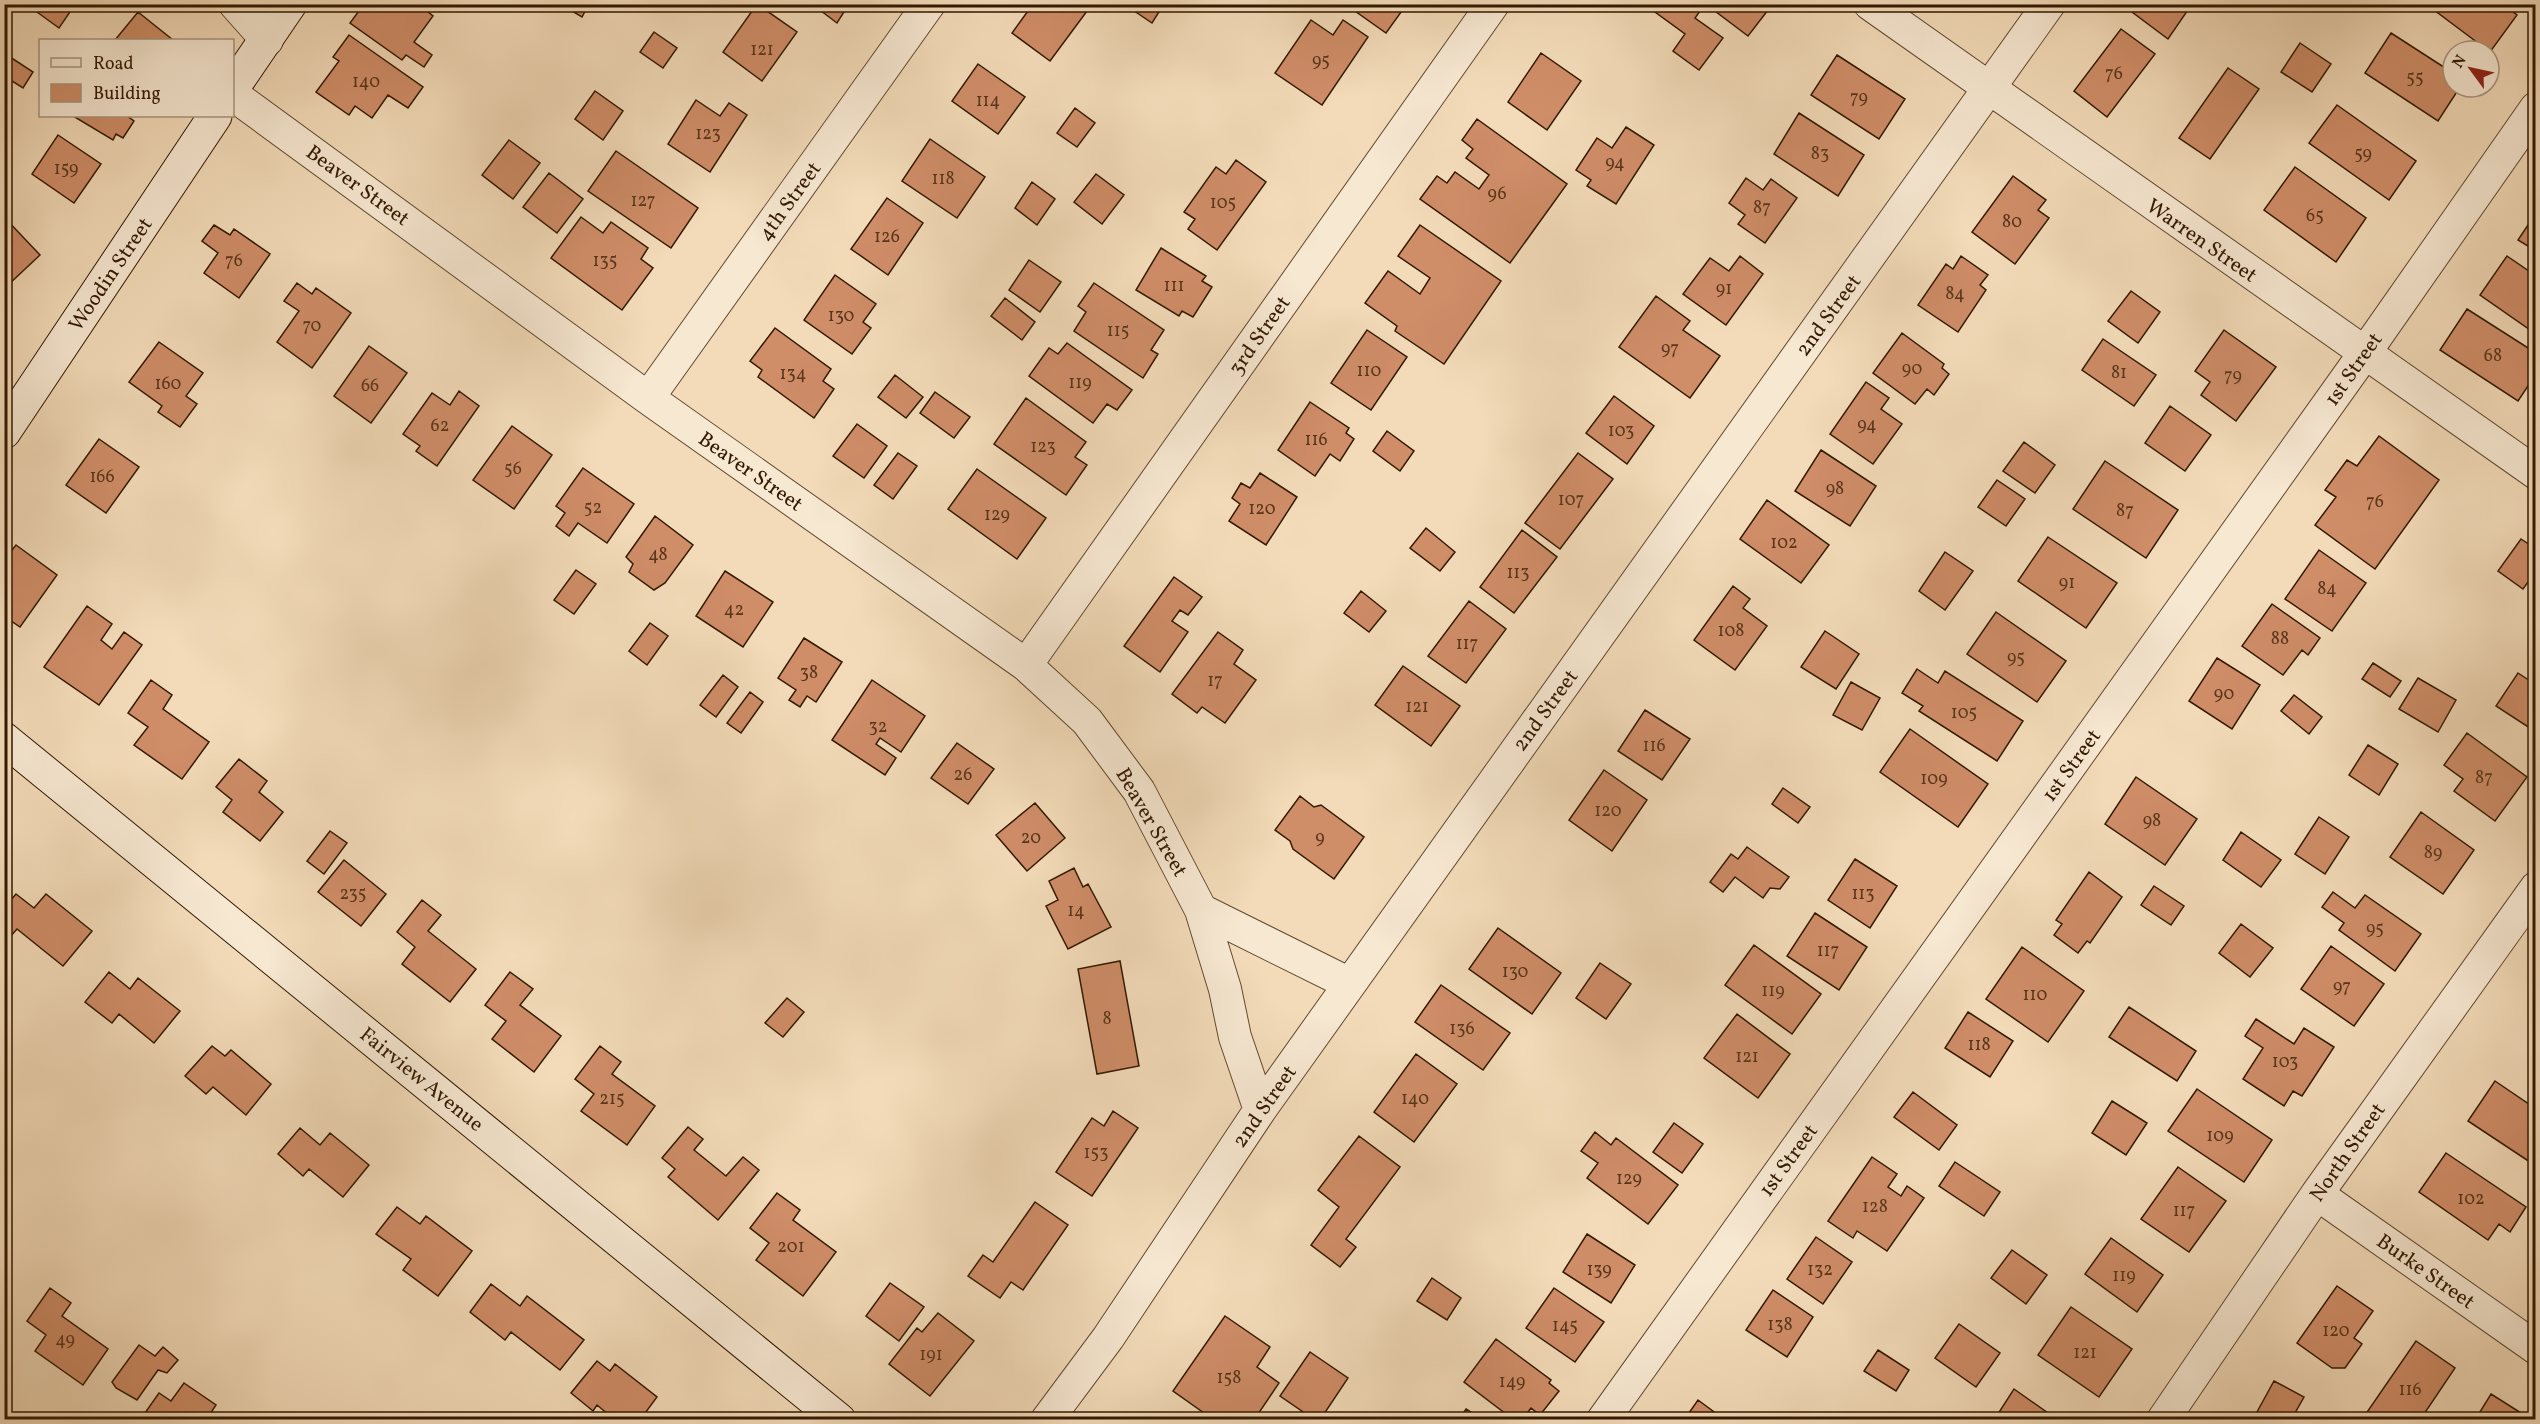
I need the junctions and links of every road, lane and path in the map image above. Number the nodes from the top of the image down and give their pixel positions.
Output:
1 (235, 4) edge
2 (290, 4) edge
3 (929, 4) edge
4 (1493, 4) edge
5 (1870, 4) edge
6 (2049, 4) edge
7 (267, 40) junction
8 (234, 86) edge
9 (1989, 89) junction
10 (234, 95) edge
11 (2535, 108) edge
12 (214, 117) edge
13 (2364, 354) junction
14 (648, 398) junction
15 (4, 432) edge
16 (2535, 473) edge
17 (1026, 665) junction
18 (4, 740) edge
19 (2535, 888) edge
20 (1201, 910) junction
21 (1350, 984) junction
22 (1260, 1110) junction
23 (2318, 1194) junction
24 (2535, 1348) edge
25 (839, 1419) edge
26 (1047, 1419) edge
27 (1603, 1419) edge
28 (2163, 1419) edge

1 - 7 street
2 - 7 street
3 - 14 street, 4th Street
4 - 17 street, 3rd Street
5 - 9 street, Warren Street
6 - 9 street, 2nd Street
7 - 8 street
9 - 13 street, Warren Street
9 - 21 street, 2nd Street
10 - 14 street, Beaver Street
11 - 13 street, 1st Street
12 - 15 street, Woodin Street
13 - 16 street, Warren Street
13 - 27 street, 1st Street
14 - 17 street, Beaver Street
17 - 20 street, Beaver Street
18 - 25 street, Fairview Avenue
19 - 23 street, North Street
20 - 21 street
20 - 22 street, Beaver Street
21 - 22 street, 2nd Street
22 - 26 street, 2nd Street
23 - 24 street, Burke Street
23 - 28 street, North Street

